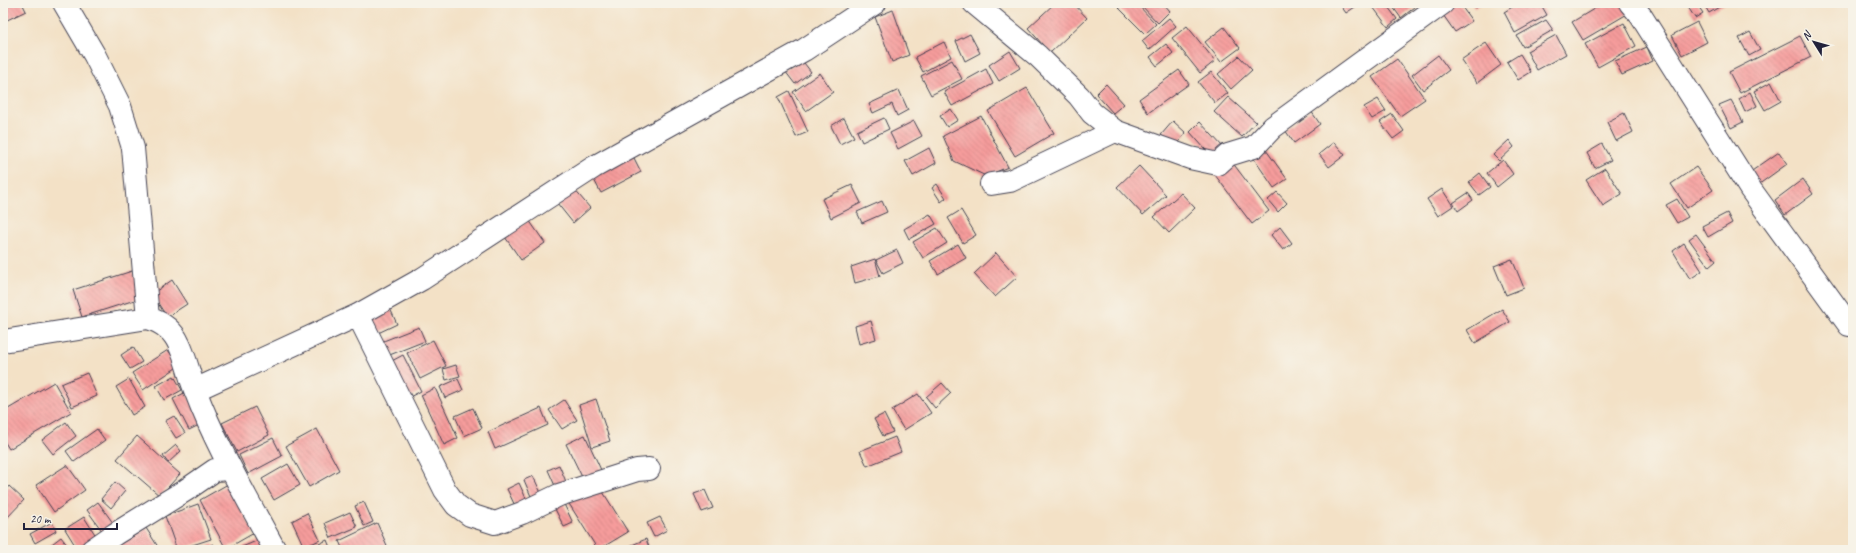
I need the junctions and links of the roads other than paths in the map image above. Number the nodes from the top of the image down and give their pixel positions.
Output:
1 (64, 3) edge
2 (875, 3) edge
3 (974, 3) edge
4 (1443, 3) edge
5 (1630, 3) edge
6 (1115, 131) junction
7 (991, 184) dead end
8 (358, 315) junction
9 (148, 318) junction
10 (1849, 325) dead end
11 (3, 341) edge
12 (194, 390) junction
13 (231, 469) junction
14 (649, 469) dead end
15 (92, 550) edge
16 (275, 550) edge

1 - 9 street
2 - 8 street
3 - 6 street
4 - 6 street
5 - 10 street
6 - 7 street
8 - 12 street
8 - 14 street
9 - 11 street
9 - 12 street
12 - 13 street
13 - 15 street
13 - 16 street

